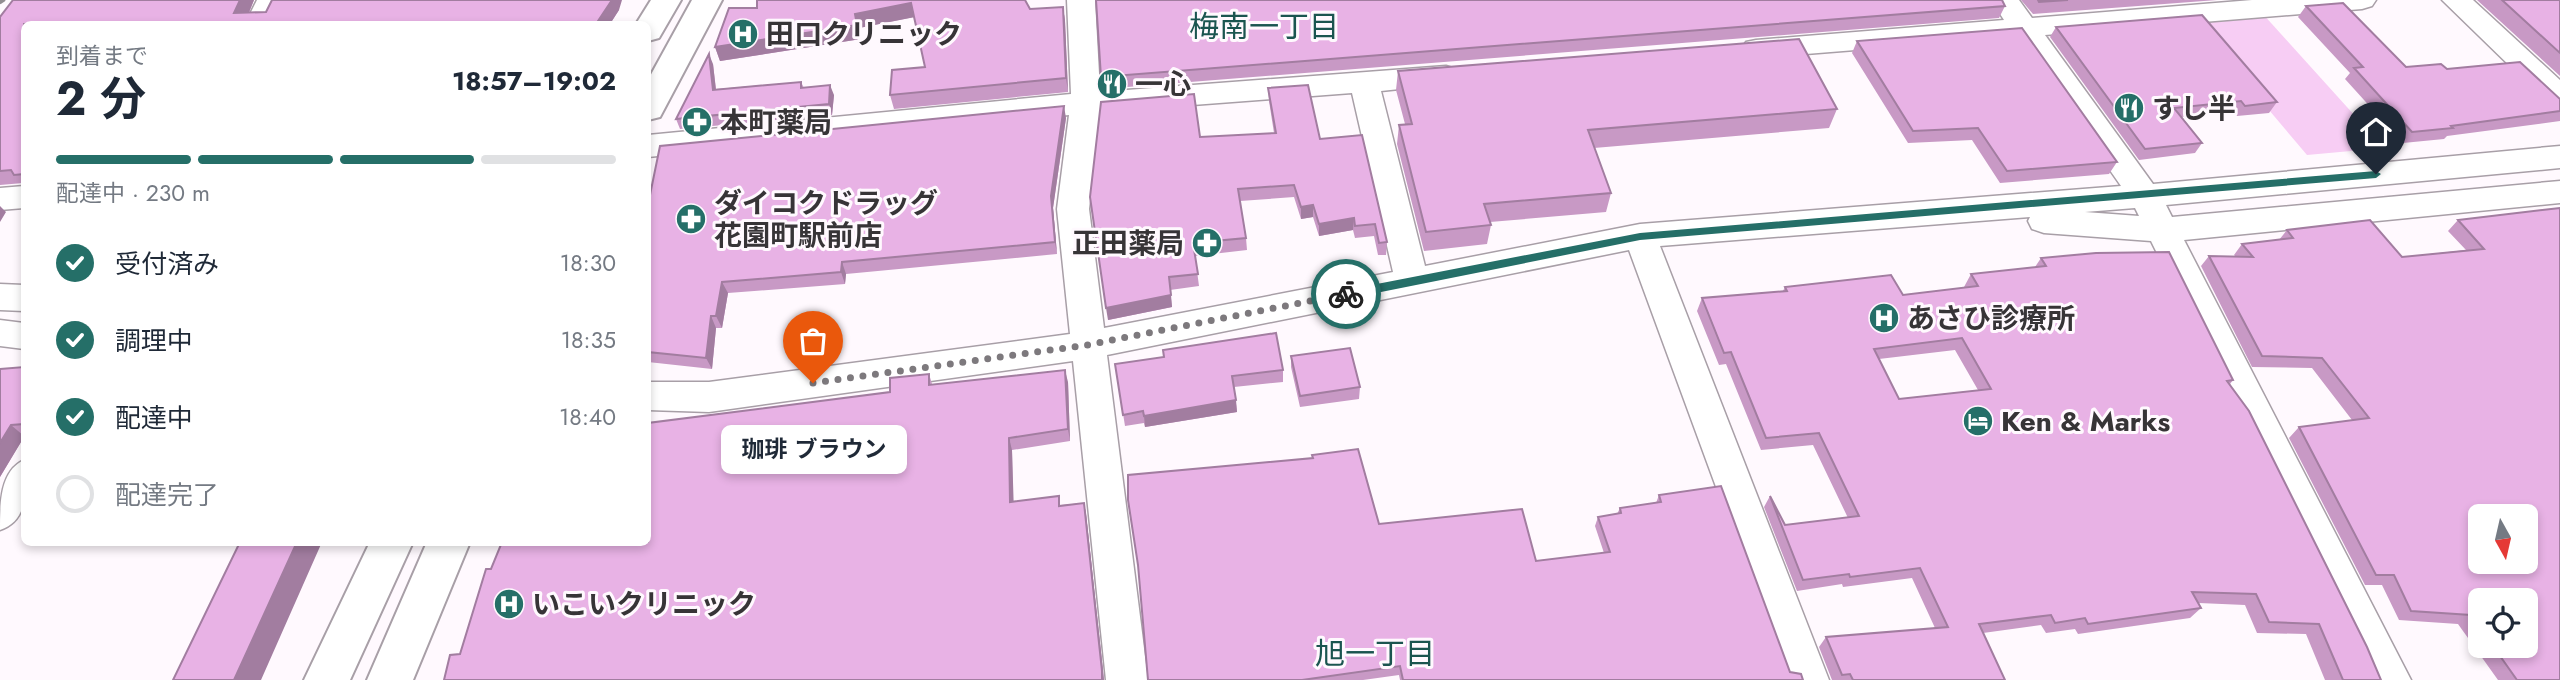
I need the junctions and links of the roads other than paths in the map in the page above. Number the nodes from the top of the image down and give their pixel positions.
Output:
1 (271, 0) edge
2 (666, 0) edge
3 (707, 0) edge
4 (1081, 0) edge
5 (2362, 0) edge
6 (2456, 0) edge
7 (2258, 4) edge
8 (2015, 14) edge
9 (260, 21) edge
10 (651, 26) edge
11 (1724, 52) edge
12 (1480, 73) edge
13 (1364, 82) junction
14 (2560, 97) edge
15 (651, 103) edge
16 (1086, 103) junction
17 (651, 146) edge
18 (2560, 157) edge
19 (2560, 192) edge
20 (2145, 196) junction
21 (21, 197) edge
22 (0, 199) edge
23 (1936, 212) junction
24 (2162, 230) junction
25 (1640, 236) junction
26 (1412, 281) junction
27 (0, 296) edge
28 (21, 298) edge
29 (0, 334) edge
30 (21, 335) edge
31 (1087, 345) junction
32 (651, 396) edge
33 (21, 481) edge
34 (0, 514) edge
35 (390, 546) edge
36 (447, 546) edge
37 (327, 680) edge
38 (390, 680) edge
39 (1127, 680) edge
40 (1808, 680) edge
41 (2390, 680) edge

1 - 9 street
2 - 10 highway
3 - 15 highway
4 - 16 street
5 - 7 street
6 - 14 street
7 - 8 street
8 - 11 street
8 - 20 street
12 - 13 street
13 - 16 street
13 - 26 street
16 - 17 street
16 - 31 street
18 - 20 street
19 - 24 street
20 - 23 street
20 - 24 street
21 - 22 street
23 - 24 street
23 - 25 street
24 - 41 street
25 - 26 street
25 - 40 street
26 - 31 street
27 - 28 street
29 - 30 street
31 - 32 street
31 - 39 street
33 - 34 street
35 - 37 highway
36 - 38 highway

